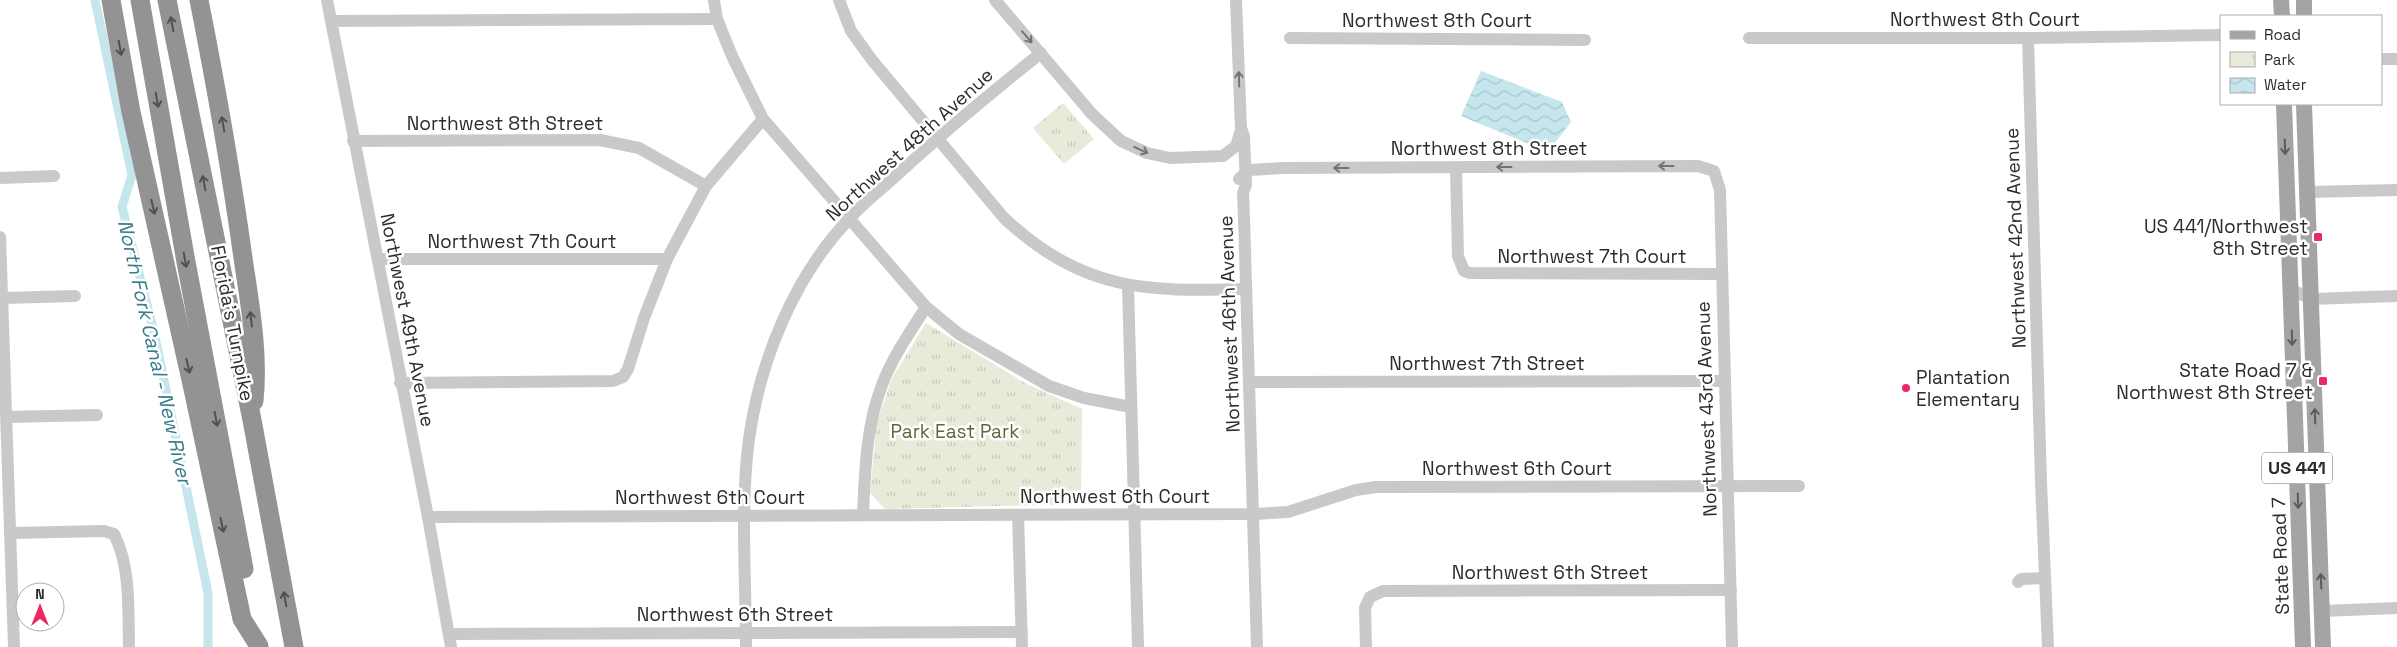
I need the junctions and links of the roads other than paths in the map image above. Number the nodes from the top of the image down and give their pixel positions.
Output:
1 (111, 0) edge
2 (140, 0) edge
3 (167, 0) edge
4 (200, 0) edge
5 (327, 0) edge
6 (714, 0) edge
7 (839, 0) edge
8 (995, 0) edge
9 (1236, 0) edge
10 (2281, 0) edge
11 (2304, 0) edge
12 (2282, 15) edge
13 (2304, 15) edge
14 (717, 19) junction
15 (331, 21) junction
16 (2220, 35) edge
17 (1290, 38) dead end
18 (1750, 38) dead end
19 (2028, 38) junction
20 (1585, 40) dead end
21 (1040, 53) junction
22 (2382, 59) edge
23 (2397, 59) edge
24 (2284, 105) edge
25 (2304, 105) edge
26 (763, 119) junction
27 (1241, 128) junction
28 (938, 138) junction
29 (353, 141) junction
30 (1244, 153) junction
31 (1223, 156) junction
32 (1456, 168) junction
33 (1263, 169) junction
34 (1714, 171) joint
35 (54, 176) dead end
36 (1242, 176) junction
37 (0, 178) edge
38 (706, 186) junction
39 (2397, 190) edge
40 (2307, 192) junction
41 (849, 219) junction
42 (0, 237) edge
43 (667, 259) junction
44 (378, 260) junction
45 (1721, 274) junction
46 (1128, 286) junction
47 (1246, 289) junction
48 (2290, 290) junction
49 (75, 296) dead end
50 (2397, 296) edge
51 (4, 298) junction
52 (2311, 299) junction
53 (926, 307) junction
54 (1725, 381) junction
55 (1250, 382) junction
56 (400, 383) junction
57 (1130, 406) junction
58 (97, 414) dead end
59 (7, 417) junction
60 (252, 420) junction
61 (2296, 437) junction
62 (2317, 465) junction
63 (1728, 486) junction
64 (1799, 486) dead end
65 (1134, 514) junction
66 (1254, 514) junction
67 (746, 515) junction
68 (863, 515) junction
69 (1018, 515) junction
70 (428, 517) junction
71 (10, 533) junction
72 (2046, 578) junction
73 (2018, 582) dead end
74 (1731, 590) junction
75 (2397, 608) edge
76 (2322, 611) junction
77 (746, 632) junction
78 (1022, 632) junction
79 (448, 634) junction
80 (14, 647) edge
81 (129, 647) edge
82 (259, 647) edge
83 (294, 647) edge
84 (451, 647) edge
85 (746, 647) edge
86 (1022, 647) edge
87 (1138, 647) edge
88 (1257, 647) edge
89 (1366, 647) edge
90 (1732, 647) edge
91 (2048, 647) edge
92 (2303, 647) edge
93 (2323, 647) edge

1 -> 82 highway
2 -> 82 highway, Florida's Turnpike
60 -> 3 highway, Florida's Turnpike
60 -> 4 highway
5 - 15 street, Northwest 49th Avenue
6 - 14 street
7 - 28 street
8 -> 21 street
27 -> 9 street
10 - 12 main road
11 - 13 main road
14 - 15 street
14 - 26 street
15 - 29 street, Northwest 49th Avenue
16 - 19 street, Northwest 8th Court
17 - 20 street, Northwest 8th Court
18 - 19 street, Northwest 8th Court
19 - 72 street, Northwest 42nd Avenue
21 - 28 street, Northwest 48th Avenue
21 -> 31 street
22 - 23 street
24 -> 48 main road, State Road 7 / US 441
25 - 40 main road, US 441
26 - 38 street
26 - 41 street
27 - 30 street
27 - 31 street
28 - 41 street, Northwest 48th Avenue
28 - 46 street
29 - 38 street, Northwest 8th Street
29 - 44 street, Northwest 49th Avenue
30 - 33 street
30 - 36 street
31 - 36 street
32 -> 33 street, Northwest 8th Street
34 -> 32 street, Northwest 8th Street
32 - 45 street, Northwest 7th Court
33 - 36 street, Northwest 8th Street
34 - 45 street, Northwest 43rd Avenue
35 - 37 street
36 - 47 street, Northwest 46th Avenue
38 - 43 street
39 - 40 street
40 - 52 main road, US 441
41 - 53 street
41 - 67 street, Northwest 48th Avenue
42 - 51 street
43 - 44 street, Northwest 7th Court
43 - 56 street
44 - 56 street, Northwest 49th Avenue
45 - 54 street, Northwest 43rd Avenue
46 - 47 street
46 - 57 street
47 - 55 street, Northwest 46th Avenue
48 - 52 street
48 -> 61 main road, State Road 7 / US 441
49 - 51 street
50 - 52 street
51 - 59 street
62 -> 52 main road, US 441
53 - 57 street
53 - 68 street
54 - 55 street, Northwest 7th Street
54 - 63 street, Northwest 43rd Avenue
55 - 66 street, Northwest 46th Avenue
56 - 70 street, Northwest 49th Avenue
57 - 65 street
58 - 59 street
59 - 71 street
83 -> 60 highway, Florida's Turnpike
61 - 62 main road
61 -> 92 main road, State Road 7 / US 441
76 -> 62 main road, US 441
63 - 64 street, Northwest 6th Court
63 - 66 street, Northwest 6th Court
63 - 74 street, Northwest 43rd Avenue
65 - 66 street, Northwest 6th Court
65 - 69 street, Northwest 6th Court
65 - 87 street
66 - 88 street, Northwest 46th Avenue
67 - 68 street, Northwest 6th Court
67 - 70 street, Northwest 6th Court
67 - 77 street, Northwest 48th Avenue
68 - 69 street, Northwest 6th Court
69 - 78 street
70 - 79 street, Northwest 49th Avenue
71 - 80 street
71 - 81 street
72 - 73 street
72 - 91 street, Northwest 42nd Avenue
74 - 89 street, Northwest 6th Street
74 - 90 street, Northwest 43rd Avenue
75 - 76 street
76 - 93 main road, US 441
77 - 78 street, Northwest 6th Street
77 - 79 street, Northwest 6th Street
77 - 85 street, Northwest 48th Avenue
78 - 86 street
79 - 84 street, Northwest 49th Avenue

